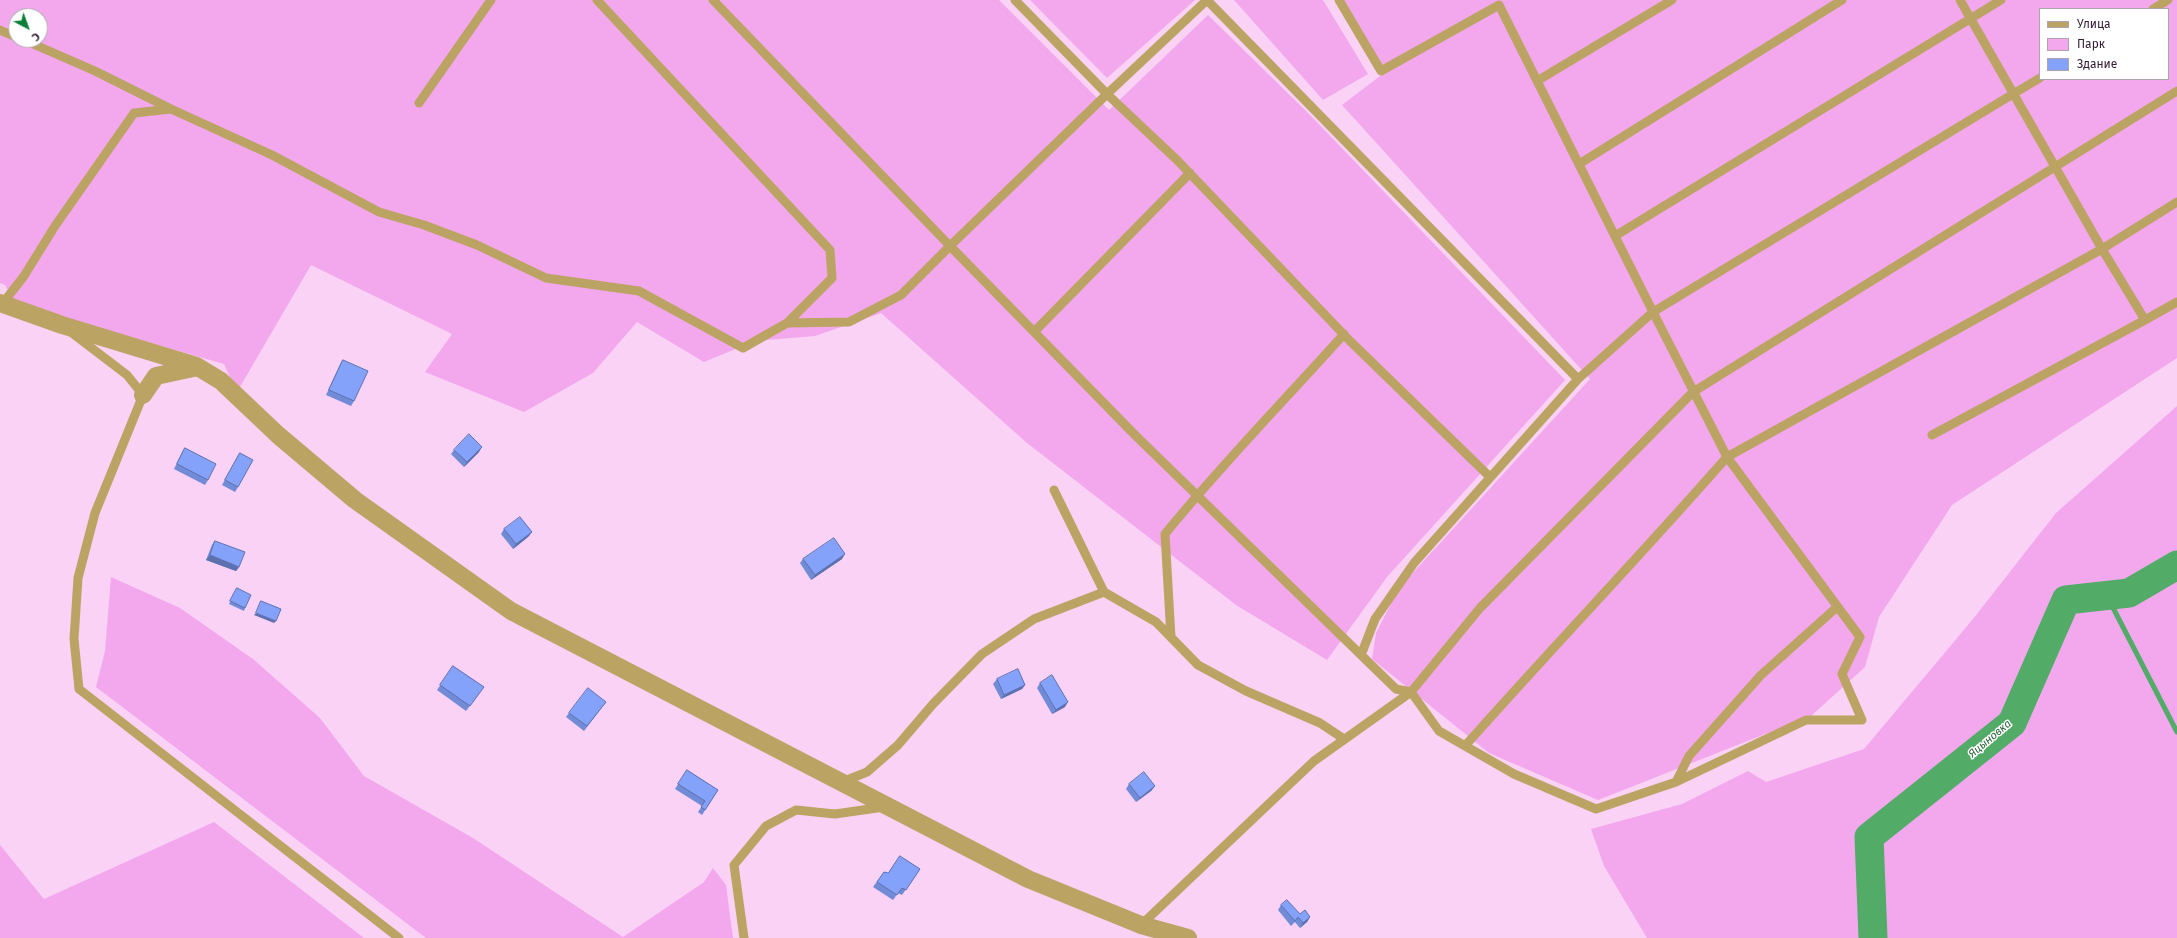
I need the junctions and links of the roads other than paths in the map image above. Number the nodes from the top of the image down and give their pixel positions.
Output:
1 (491, 0) edge
2 (597, 0) edge
3 (714, 0) edge
4 (1015, 0) edge
5 (1207, 0) edge
6 (1339, 0) edge
7 (1507, 0) edge
8 (1672, 0) edge
9 (1842, 0) edge
10 (1960, 0) edge
11 (2001, 0) edge
12 (2168, 0) edge
13 (1498, 2) edge
14 (2155, 8) edge
15 (1970, 18) junction
16 (42, 48) edge
17 (2039, 79) edge
18 (1537, 81) junction
19 (2177, 91) edge
20 (1107, 94) junction
21 (2013, 94) junction
22 (419, 103) dead end
23 (171, 109) junction
24 (1579, 164) junction
25 (2055, 166) junction
26 (1190, 173) junction
27 (2177, 202) edge
28 (1615, 236) junction
29 (950, 246) junction
30 (2102, 249) junction
31 (2177, 302) edge
32 (1, 303) edge
33 (1653, 312) junction
34 (2145, 320) junction
35 (787, 323) junction
36 (62, 325) junction
37 (1034, 332) junction
38 (1344, 334) junction
39 (198, 367) junction
40 (1578, 379) junction
41 (1693, 392) junction
42 (143, 395) junction
43 (1932, 435) dead end
44 (1727, 457) junction
45 (1490, 477) junction
46 (1054, 490) dead end
47 (1197, 495) junction
48 (1104, 592) junction
49 (1837, 607) junction
50 (1171, 637) junction
51 (1361, 655) junction
52 (1411, 692) junction
53 (1344, 739) junction
54 (1465, 746) junction
55 (842, 782) junction
56 (1676, 782) junction
57 (890, 806) junction
58 (1141, 925) junction
59 (399, 938) edge
60 (744, 938) edge
61 (1188, 938) edge

1 - 22 lane
2 - 35 lane
3 - 29 lane
4 - 20 lane
5 - 20 lane
5 - 40 lane
6 - 13 lane
7 - 13 lane
8 - 18 lane
9 - 24 lane
10 - 15 lane
11 - 15 lane
12 - 14 lane
13 - 18 lane
15 - 21 lane
15 - 28 lane
16 - 23 lane
17 - 21 lane
18 - 24 lane
19 - 25 lane
20 - 26 lane
20 - 29 lane
21 - 25 lane
21 - 33 lane
23 - 32 lane
23 - 35 lane
24 - 28 lane
25 - 30 lane
25 - 41 lane
26 - 37 lane
26 - 38 lane
27 - 30 lane
28 - 33 lane
29 - 35 lane
29 - 37 lane
30 - 34 lane
30 - 44 lane
31 - 34 lane
32 - 36 street
33 - 40 lane
33 - 41 lane
34 - 43 lane
36 - 39 street
36 - 42 lane
37 - 47 lane
38 - 45 lane
38 - 47 lane
39 - 42 street
39 - 55 street
40 - 45 lane
41 - 44 lane
41 - 52 lane
42 - 59 lane
44 - 49 lane
44 - 54 lane
45 - 51 lane
46 - 48 lane
47 - 50 lane
47 - 51 lane
48 - 50 lane
48 - 55 lane
49 - 56 lane
49 - 56 lane
50 - 53 lane
51 - 52 lane
52 - 53 lane
52 - 54 lane
53 - 58 lane
54 - 56 lane
55 - 57 street
57 - 58 street
57 - 60 lane
58 - 61 street

